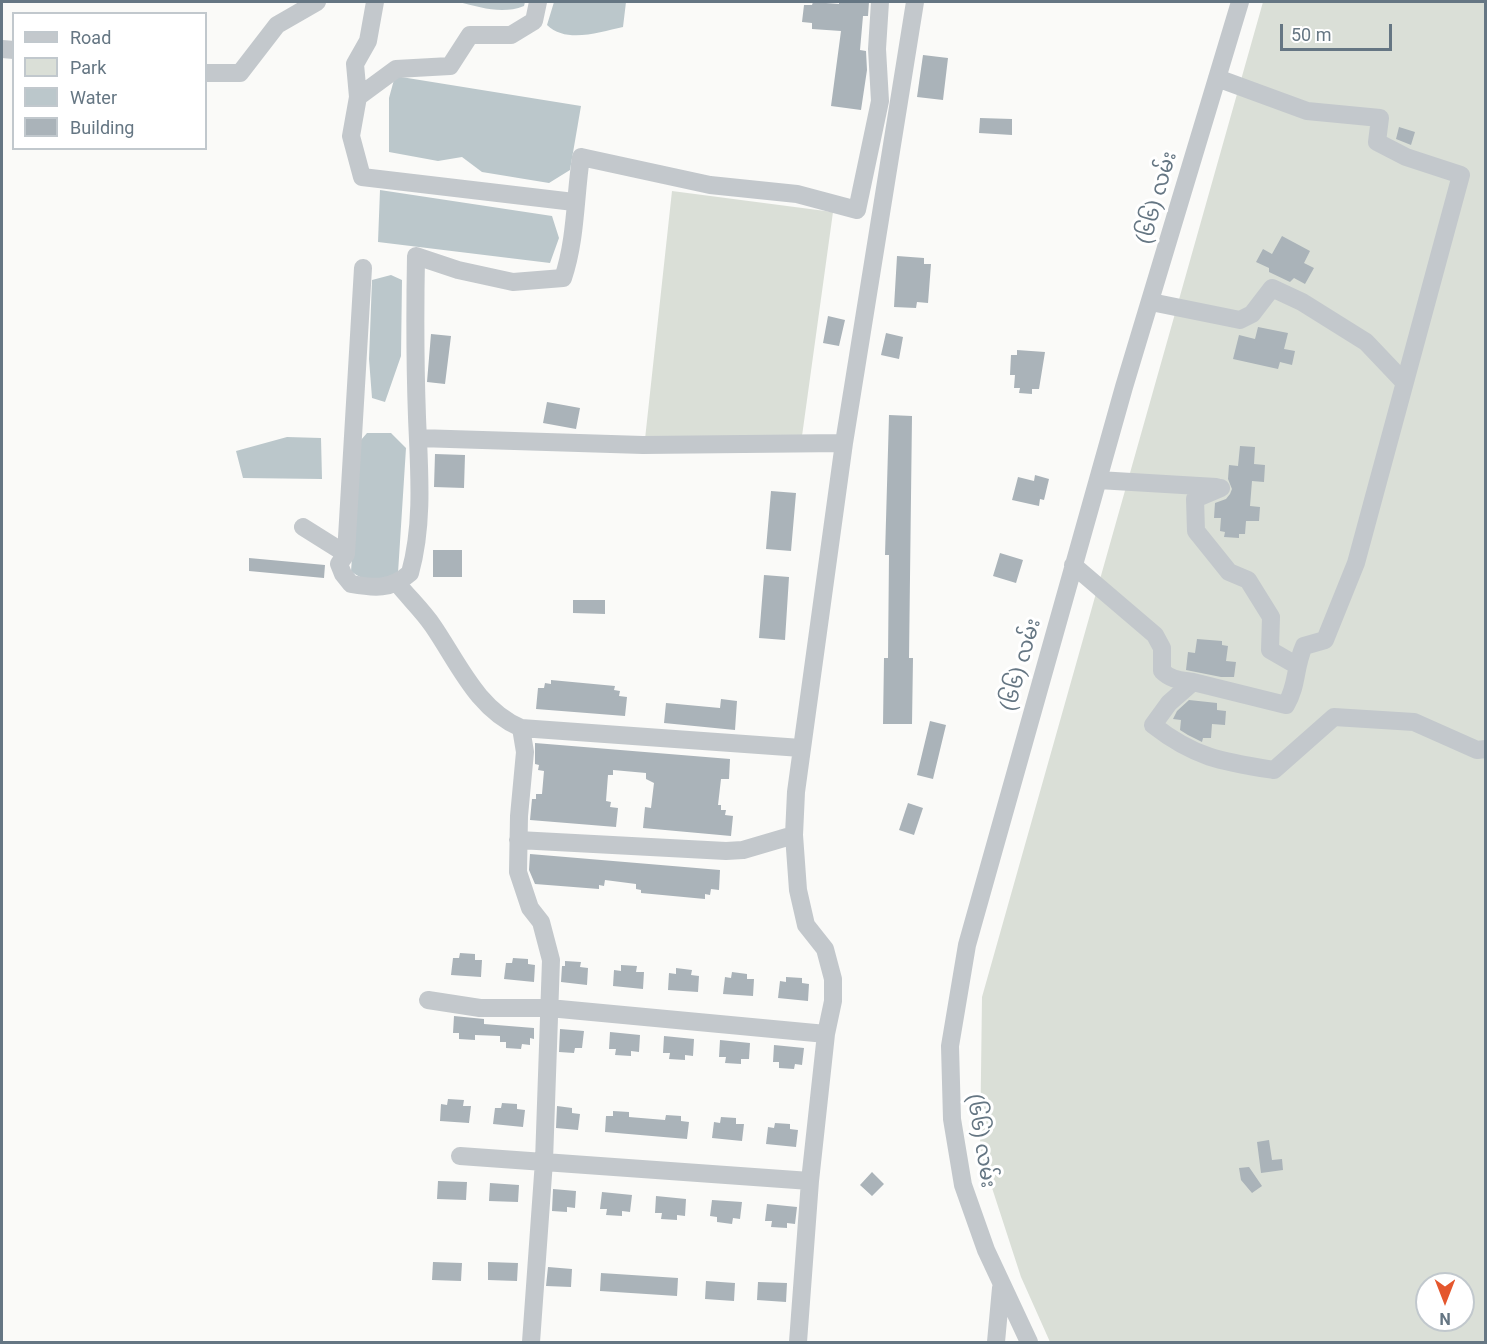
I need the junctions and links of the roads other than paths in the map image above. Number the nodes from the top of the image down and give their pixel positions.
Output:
1 (317, 2) edge
2 (375, 2) edge
3 (538, 2) edge
4 (880, 2) edge
5 (915, 2) edge
6 (1240, 2) edge
7 (207, 73) edge
8 (1217, 78) junction
9 (358, 97) junction
10 (574, 202) junction
11 (363, 268) dead end
12 (1151, 302) junction
13 (1404, 382) junction
14 (418, 438) junction
15 (844, 443) junction
16 (1098, 480) junction
17 (303, 527) dead end
18 (346, 554) junction
19 (1073, 565) junction
20 (397, 584) junction
21 (1296, 665) junction
22 (1193, 682) junction
23 (521, 728) junction
24 (801, 748) junction
25 (1485, 749) edge
26 (794, 835) junction
27 (518, 840) junction
28 (429, 1000) dead end
29 (549, 1008) junction
30 (826, 1034) junction
31 (460, 1156) dead end
32 (544, 1161) junction
33 (810, 1181) junction
34 (1001, 1286) junction
35 (531, 1342) edge
36 (798, 1342) edge
37 (996, 1342) edge
38 (1029, 1342) edge

1 - 7 street
2 - 9 street
3 - 9 street
4 - 10 street
5 - 15 street
6 - 8 street, (၆၆) လမ်း
8 - 12 street, (၆၆) လမ်း
8 - 13 street
9 - 10 street
10 - 14 street
11 - 18 street
12 - 13 street
12 - 16 street, (၆၆) လမ်း
13 - 21 street
14 - 15 street
14 - 20 street
15 - 24 street
16 - 19 street, (၆၆) လမ်း
16 - 21 street
17 - 18 street
18 - 20 street
19 - 22 street
19 - 34 street, (၆၆) လမ်း
20 - 23 street
21 - 22 street
22 - 25 street
23 - 24 street
23 - 27 street
24 - 26 street
26 - 27 street
26 - 30 street
27 - 29 street
28 - 29 street
29 - 30 street
29 - 32 street
30 - 33 street
31 - 32 street
32 - 33 street
32 - 35 street
33 - 36 street
34 - 37 street
34 - 38 street, (၆၆) လမ်း

